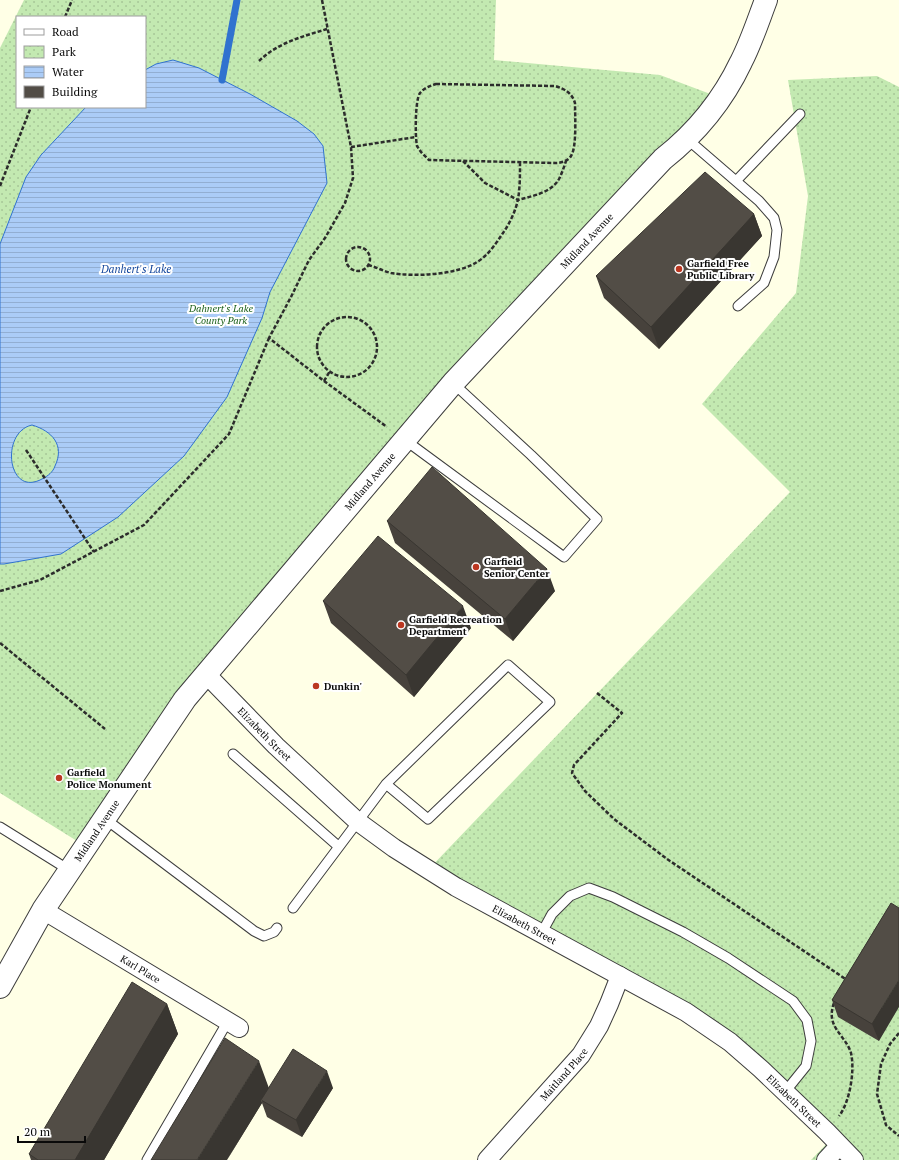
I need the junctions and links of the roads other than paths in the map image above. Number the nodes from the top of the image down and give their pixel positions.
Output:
1 (766, 0) edge
2 (800, 114) dead end
3 (686, 138) junction
4 (736, 181) junction
5 (738, 306) dead end
6 (453, 383) junction
7 (404, 440) junction
8 (206, 674) junction
9 (233, 754) dead end
10 (386, 784) junction
11 (104, 818) junction
12 (357, 821) junction
13 (0, 827) edge
14 (338, 846) junction
15 (69, 870) junction
16 (293, 908) dead end
17 (42, 910) junction
18 (277, 928) dead end
19 (541, 934) junction
20 (4, 975) edge
21 (620, 976) junction
22 (233, 1024) joint
23 (785, 1092) junction
24 (839, 1146) junction
25 (146, 1160) edge
26 (487, 1160) edge
27 (826, 1160) edge
28 (854, 1160) edge

1 - 3 street, Midland Avenue
2 - 4 lane
3 - 4 lane
3 - 6 street, Midland Avenue
4 - 5 lane
6 - 7 street, Midland Avenue
6 - 7 lane
7 - 8 street, Midland Avenue
8 - 11 street, Midland Avenue
8 - 12 street, Elizabeth Street
9 - 14 lane
10 - 10 lane
10 - 12 lane
11 - 15 street, Midland Avenue
11 - 18 lane
12 - 14 lane
12 - 19 street, Elizabeth Street
13 - 15 lane
14 - 16 lane
15 - 17 street, Midland Avenue
17 - 20 street, Midland Avenue
17 - 22 street, Karl Place
19 - 21 street, Elizabeth Street
19 - 23 lane
21 - 23 street, Elizabeth Street
21 - 26 street, Maitland Place
22 - 25 lane
23 - 24 street, Elizabeth Street
24 - 27 street
24 - 28 street, Elizabeth Street

